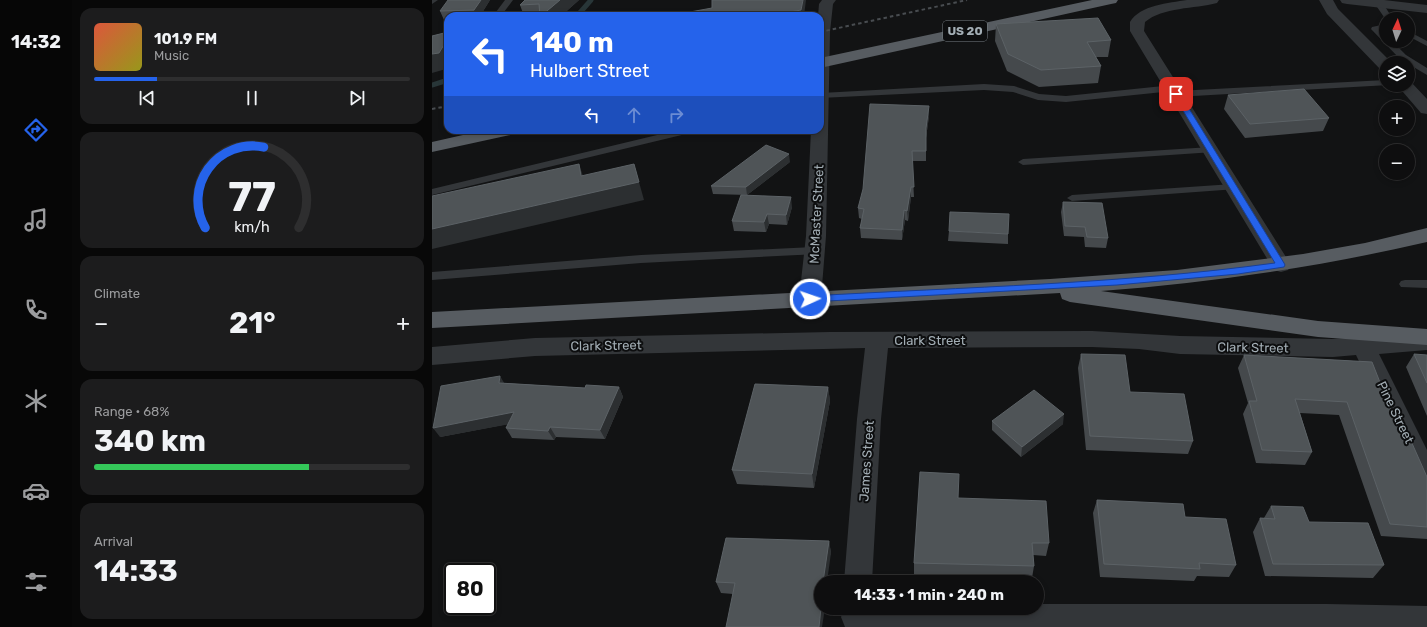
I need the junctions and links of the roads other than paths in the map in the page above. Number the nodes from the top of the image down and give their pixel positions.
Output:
1 (509, 0) edge
2 (1111, 0) edge
3 (1212, 0) edge
4 (1326, 0) edge
5 (1347, 0) edge
6 (827, 1) edge
7 (1379, 4) junction
8 (1427, 9) edge
9 (500, 12) edge
10 (1384, 12) edge
11 (824, 24) edge
12 (1379, 28) edge
13 (1379, 33) edge
14 (1415, 37) edge
15 (1427, 44) edge
16 (1393, 48) edge
17 (1379, 59) edge
18 (824, 62) edge
19 (1427, 72) edge
20 (1379, 83) edge
21 (1174, 91) junction
22 (1411, 92) edge
23 (824, 96) edge
24 (1427, 109) edge
25 (490, 134) edge
26 (673, 134) edge
27 (820, 134) edge
28 (432, 146) edge
29 (1211, 150) junction
30 (1023, 162) dead end
31 (1233, 187) junction
32 (432, 192) edge
33 (1072, 198) dead end
34 (1427, 236) edge
35 (814, 251) junction
36 (1281, 265) junction
37 (432, 276) edge
38 (1405, 284) dead end
39 (1427, 284) edge
40 (1027, 288) junction
41 (810, 299) junction
42 (432, 320) edge
43 (1427, 337) edge
44 (877, 341) junction
45 (1427, 342) edge
46 (1364, 347) junction
47 (432, 356) edge
48 (1427, 476) edge
49 (858, 575) edge
50 (856, 617) edge
51 (1427, 621) edge
52 (1396, 624) edge

1 - 9 lane
2 - 18 highway, US 20
3 - 21 street
4 - 17 street
5 - 7 street
6 - 11 street
7 - 8 street
7 - 10 lane
12 - 13 lane
14 - 15 lane
16 - 19 lane
20 - 21 lane
21 - 23 lane
21 - 29 street
22 - 24 street
25 - 28 highway
26 - 32 lane
27 - 35 street, McMaster Street
29 - 30 lane
29 - 31 street
31 - 33 lane
31 - 36 street
34 - 36 highway
35 - 37 lane
35 - 41 street, McMaster Street
36 - 40 highway
38 - 39 lane
40 - 41 highway
40 - 43 highway
41 - 42 highway
44 - 46 street, Clark Street
44 - 47 street, Clark Street
44 - 49 street, James Street
45 - 46 street, Clark Street
46 - 48 street, Pine Street
50 - 52 street
51 - 52 street

